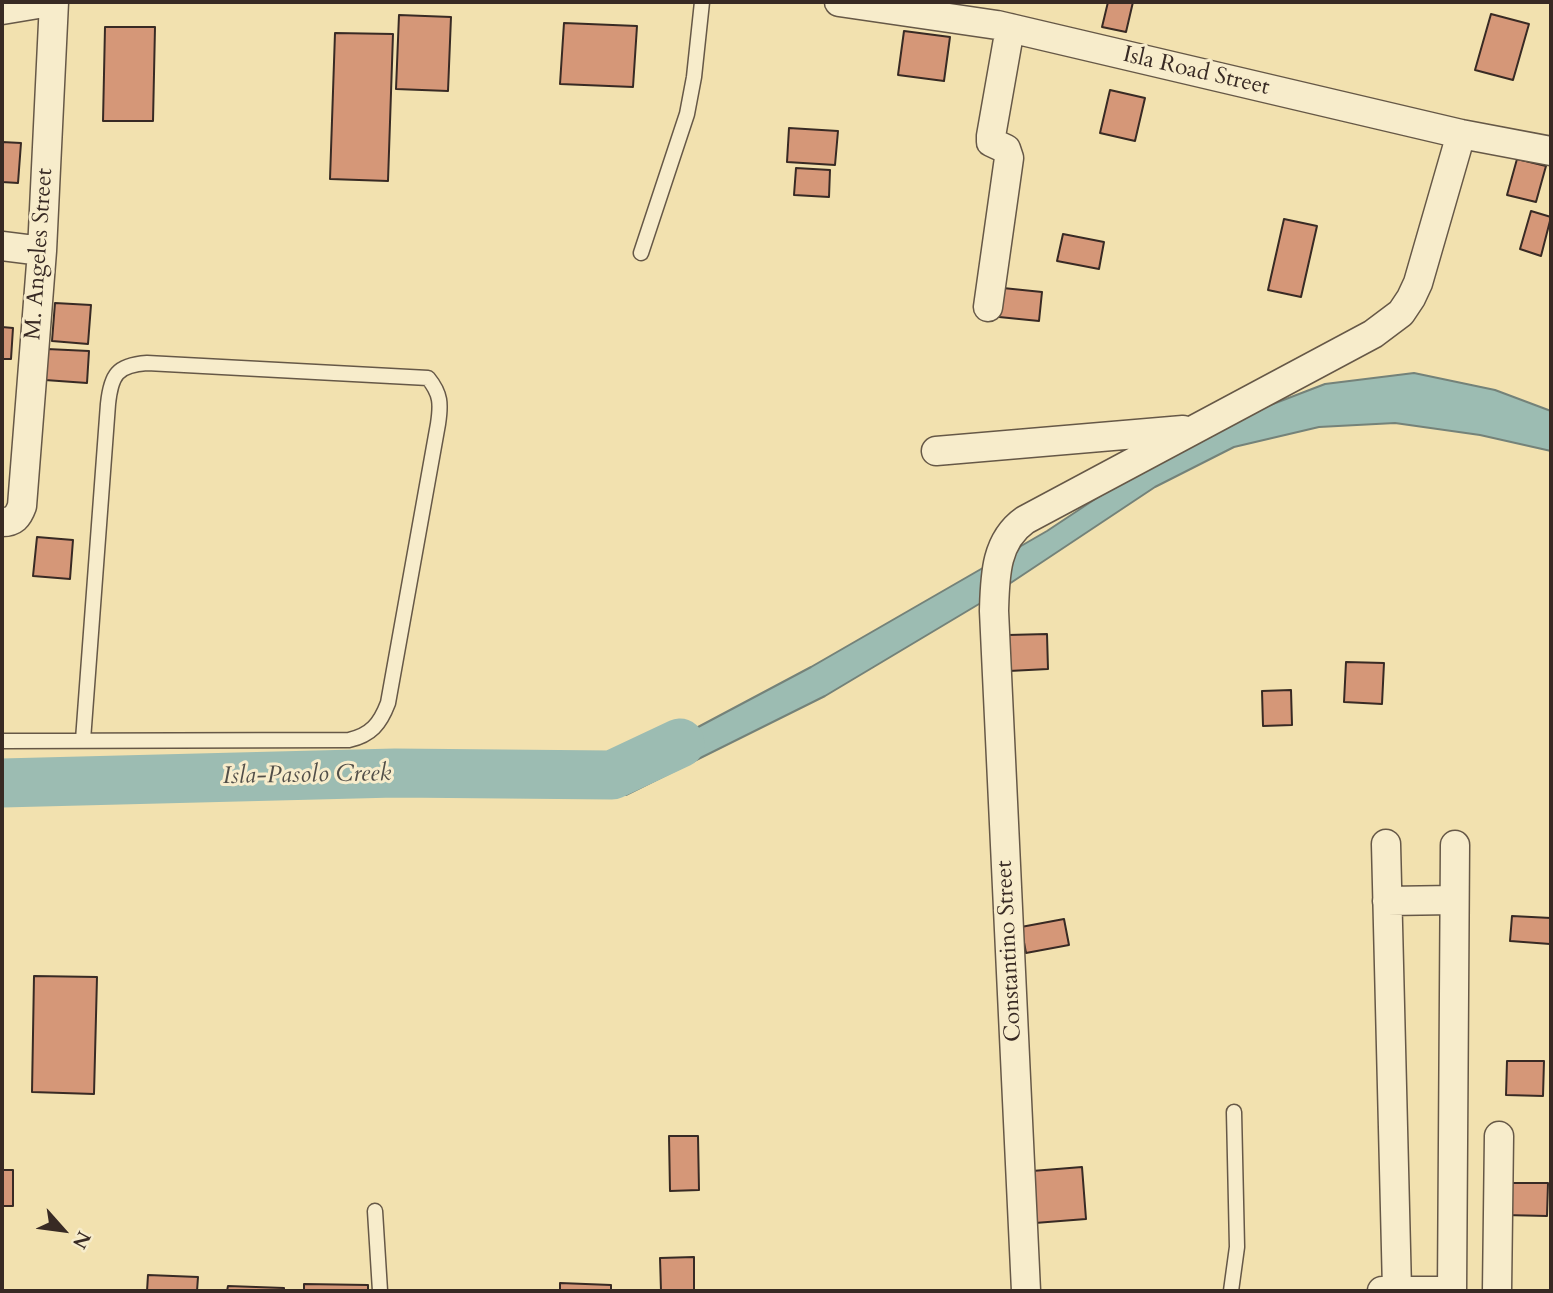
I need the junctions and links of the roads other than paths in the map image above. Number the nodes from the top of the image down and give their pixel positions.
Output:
1 (52, 2) edge
2 (702, 2) edge
3 (839, 2) edge
4 (2, 10) edge
5 (1010, 28) junction
6 (1461, 134) junction
7 (1551, 151) edge
8 (2, 246) edge
9 (42, 251) junction
10 (641, 253) dead end
11 (988, 307) dead end
12 (1196, 429) junction
13 (936, 451) dead end
14 (12, 514) edge
15 (83, 740) junction
16 (2, 741) edge
17 (1385, 844) dead end
18 (1455, 845) dead end
19 (1454, 900) junction
20 (1387, 901) junction
21 (1234, 1112) dead end
22 (1499, 1136) dead end
23 (375, 1211) dead end
24 (380, 1291) edge
25 (1026, 1291) edge
26 (1231, 1291) edge
27 (1406, 1291) edge
28 (1497, 1291) edge

1 - 4 street
1 - 9 street, M. Angeles Street
2 - 10 lane
3 - 5 street, Isla Road Street
5 - 6 street, Isla Road Street
5 - 11 street
6 - 7 street, Isla Road Street
6 - 12 street
8 - 9 street
9 - 14 street, M. Angeles Street
12 - 13 street
12 - 25 street, Constantino Street
15 - 15 lane
15 - 16 lane
17 - 20 street
18 - 19 street
19 - 20 street
19 - 27 street
20 - 27 street
21 - 26 lane
22 - 28 street
23 - 24 lane

